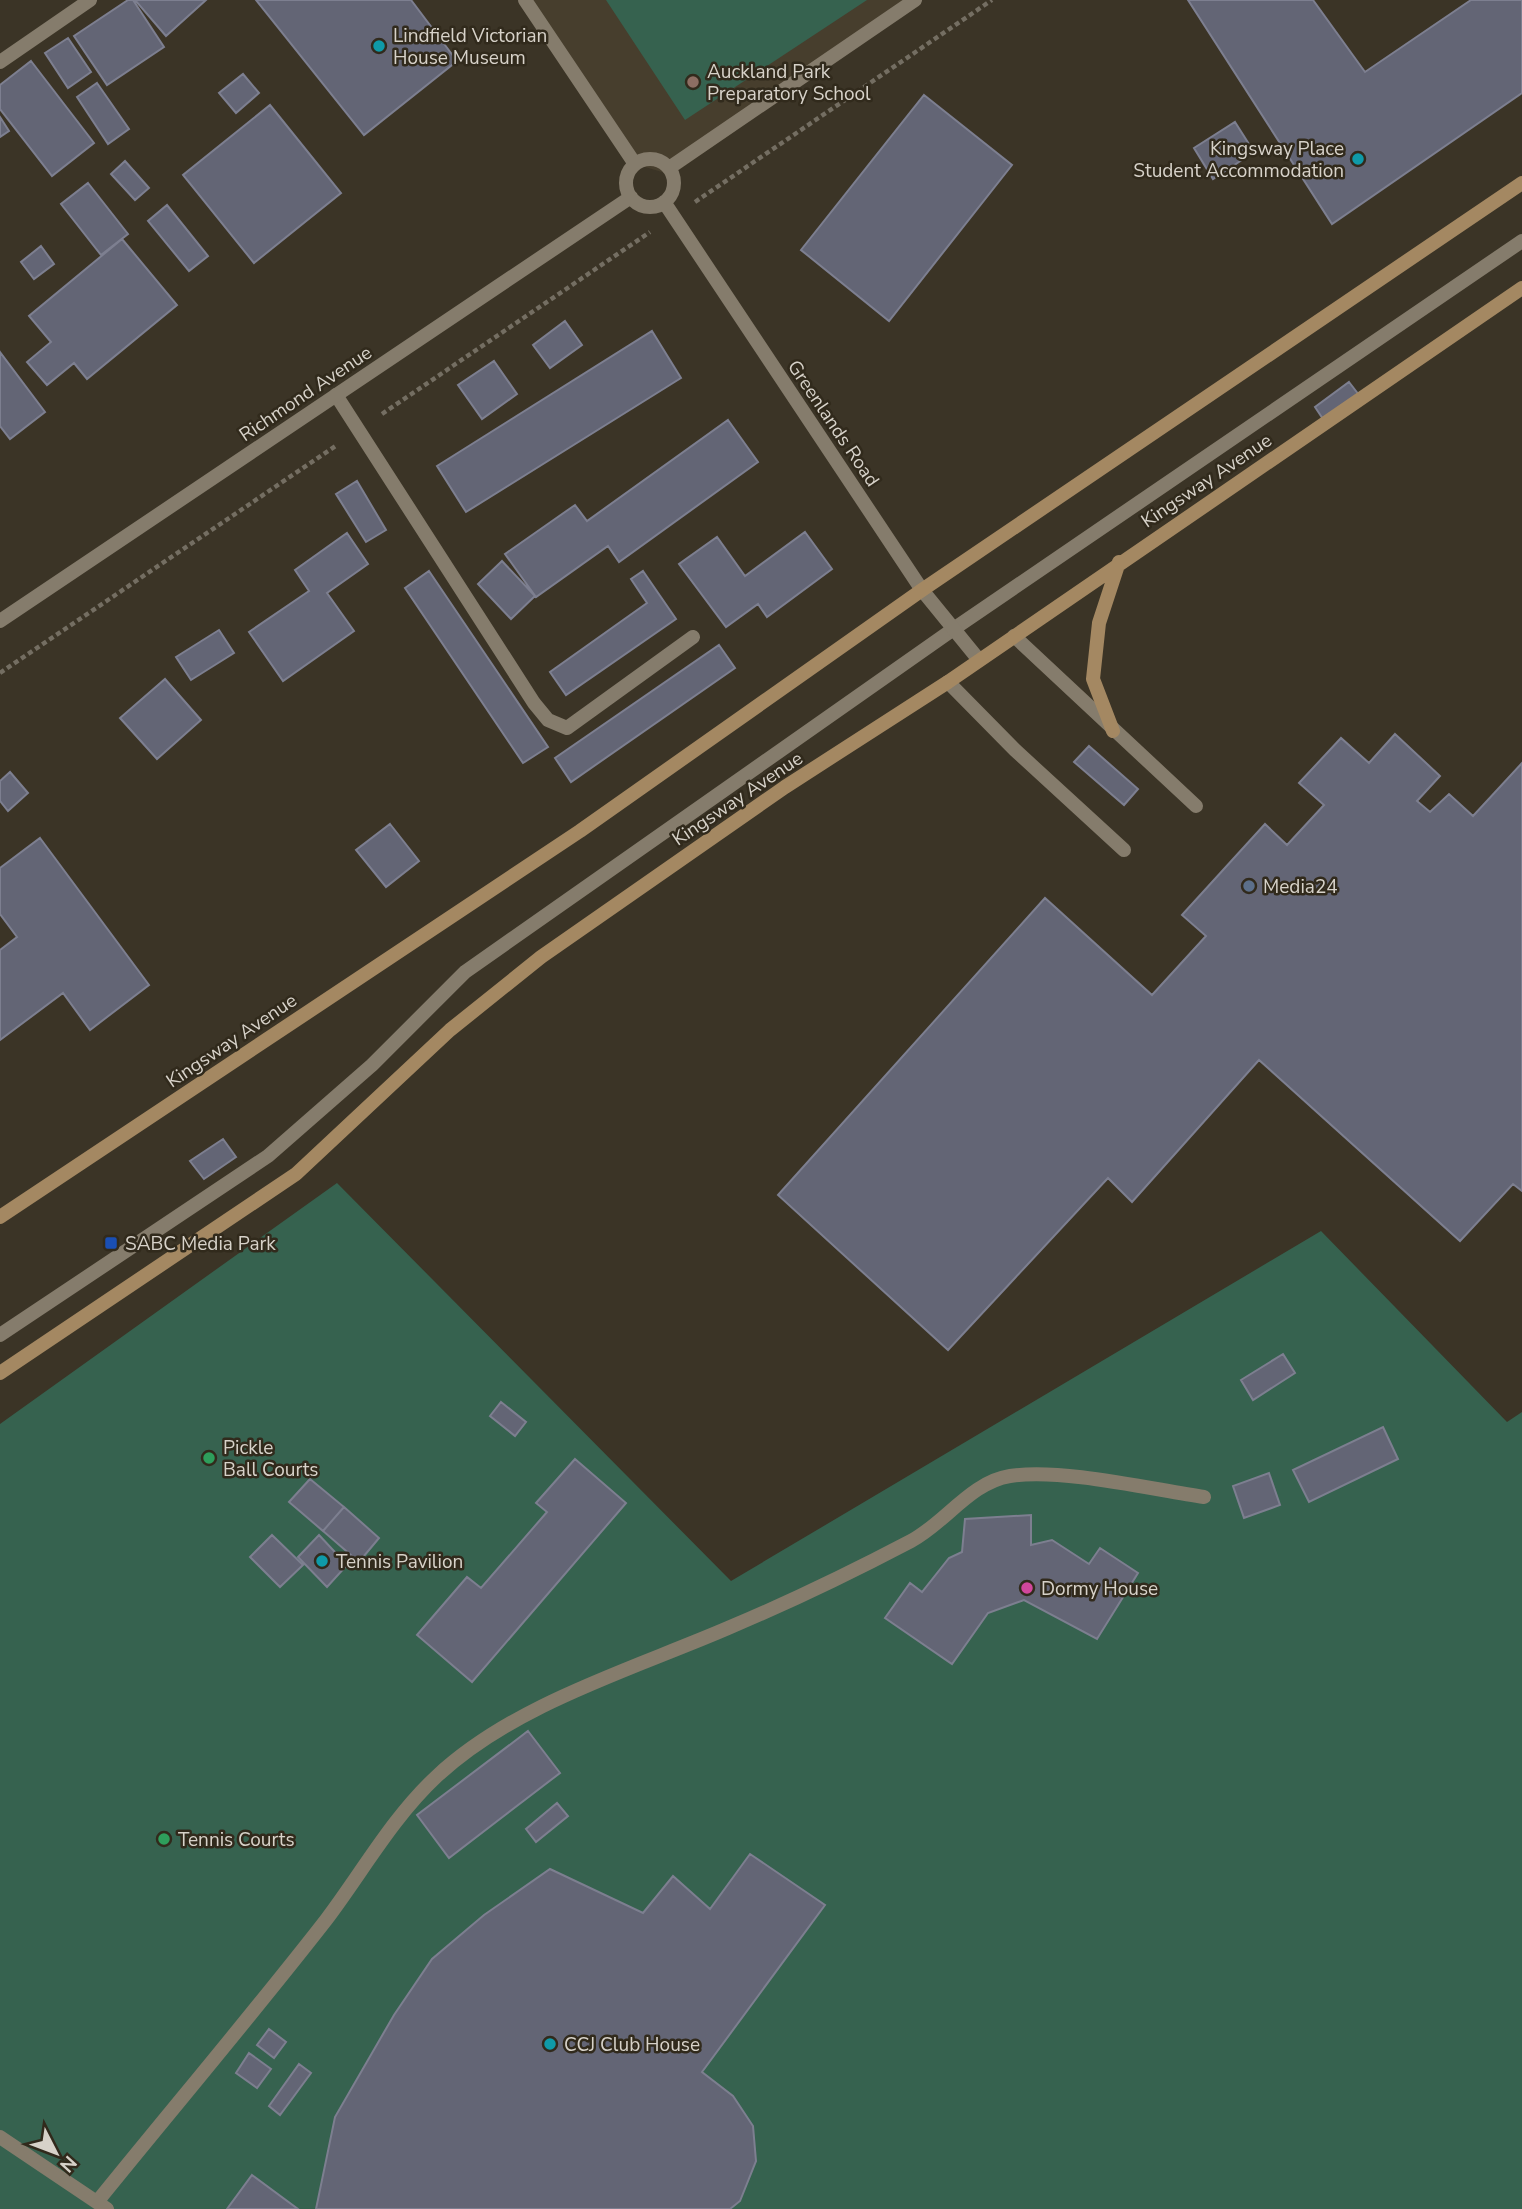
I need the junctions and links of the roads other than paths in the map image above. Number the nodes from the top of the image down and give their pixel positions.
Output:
1 (90, 0) edge
2 (525, 0) edge
3 (915, 0) edge
4 (0, 62) edge
5 (635, 164) junction
6 (669, 168) junction
7 (1522, 183) edge
8 (631, 197) junction
9 (664, 202) junction
10 (1522, 241) edge
11 (1522, 288) edge
12 (336, 395) junction
13 (1119, 562) junction
14 (922, 590) junction
15 (0, 621) edge
16 (955, 628) junction
17 (1014, 636) junction
18 (693, 637) dead end
19 (979, 660) junction
20 (948, 682) junction
21 (1113, 731) junction
22 (1196, 806) dead end
23 (1124, 850) dead end
24 (0, 1217) edge
25 (0, 1335) edge
26 (0, 1373) edge
27 (1204, 1497) dead end
28 (0, 2137) edge
29 (102, 2206) edge

1 - 4 street
2 - 5 street
3 - 6 street
5 - 6 street
5 - 8 street
6 - 9 street
7 - 14 main road, Kingsway Avenue
8 - 9 street
8 - 12 street, Richmond Avenue
9 - 14 street, Greenlands Road
10 - 16 street
11 - 13 main road, Kingsway Avenue
12 - 15 street, Richmond Avenue
12 - 18 street
13 - 17 main road, Kingsway Avenue
13 - 21 main road
14 - 16 street, Greenlands Road
14 - 24 main road, Kingsway Avenue
16 - 19 street, Greenlands Road
16 - 25 street
17 - 19 main road, Kingsway Avenue
17 - 21 street
19 - 20 main road, Kingsway Avenue
20 - 23 street
20 - 26 main road, Kingsway Avenue
21 - 22 street
27 - 29 street
28 - 29 street

